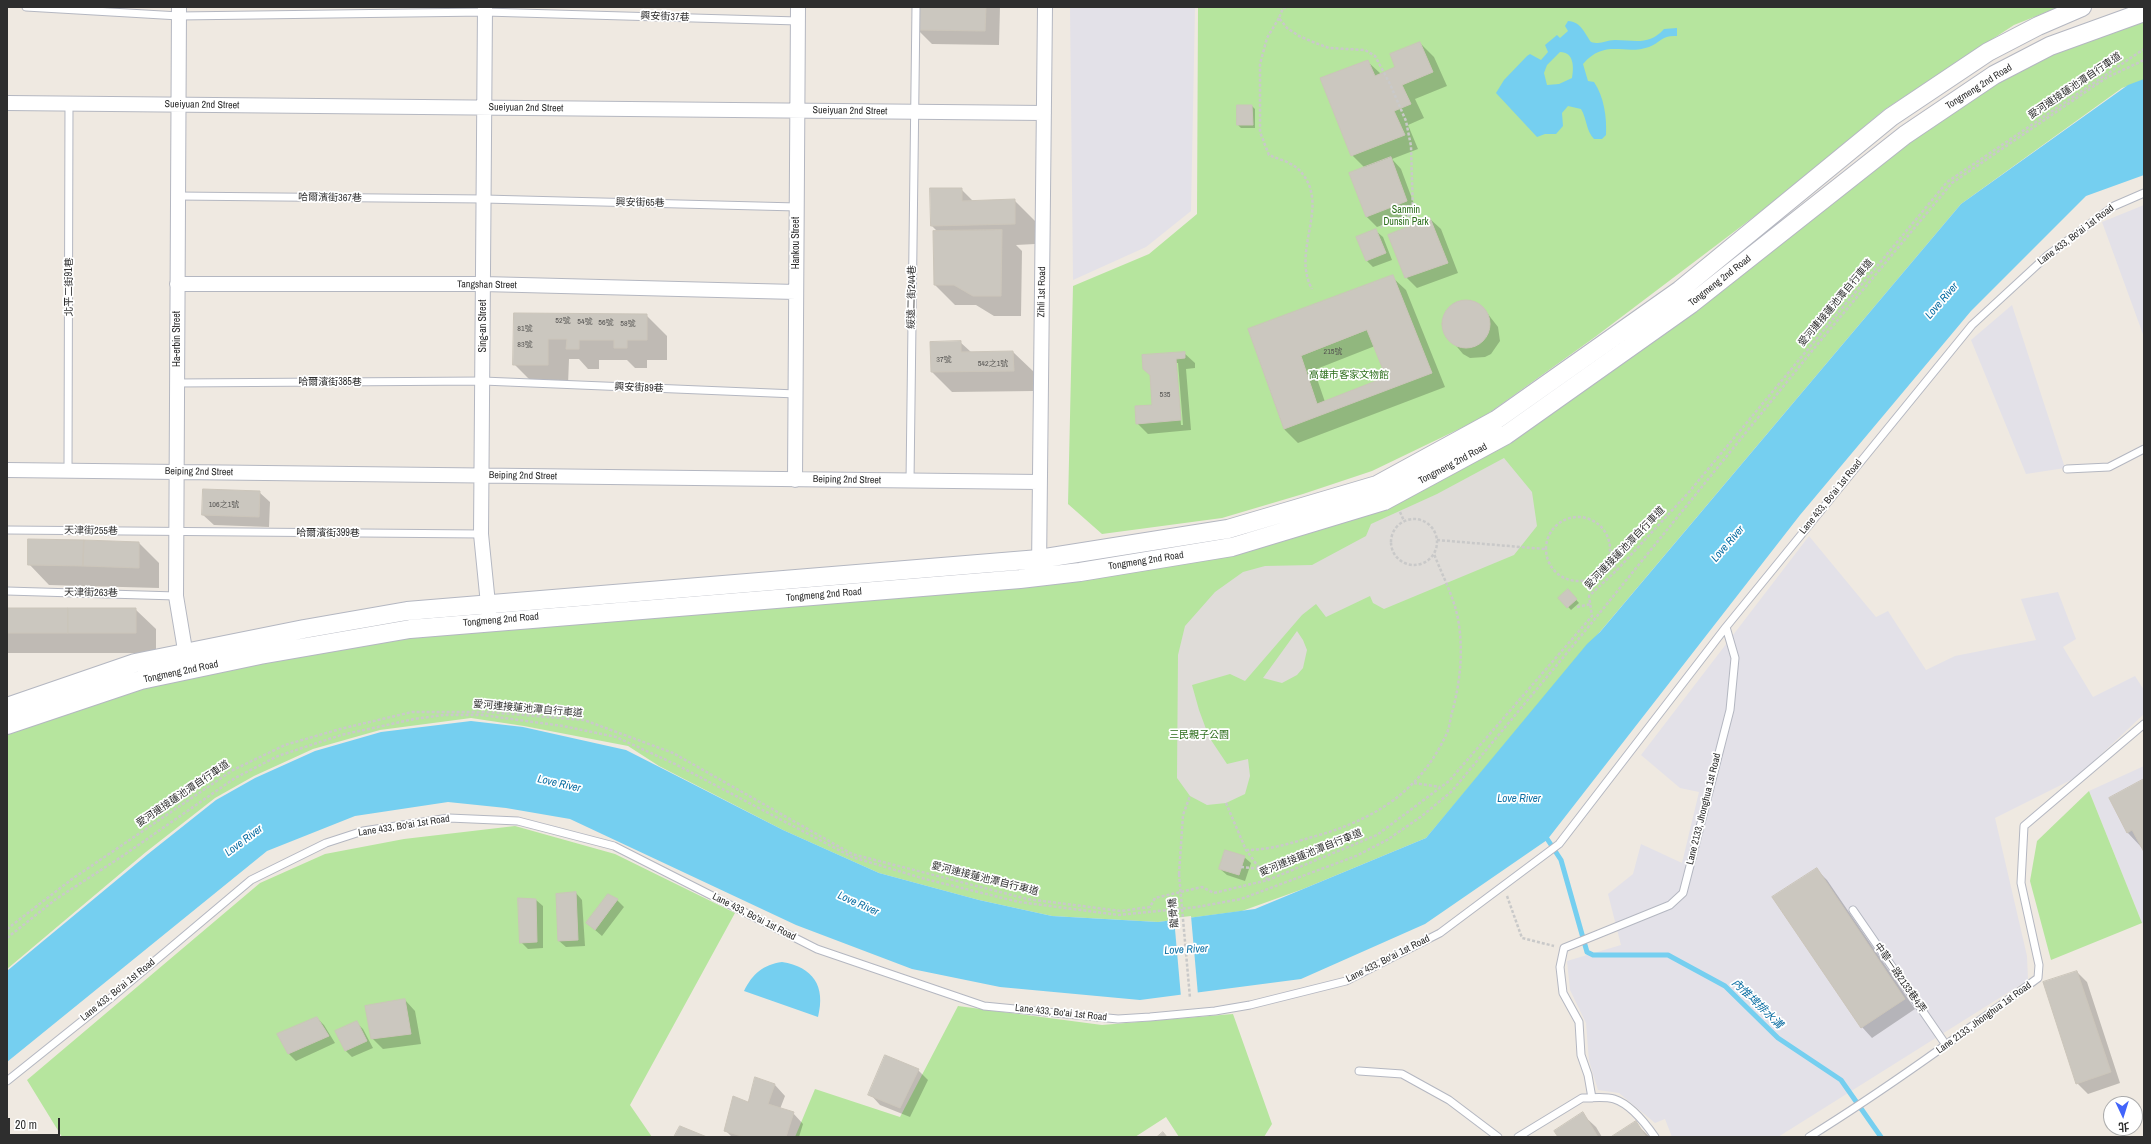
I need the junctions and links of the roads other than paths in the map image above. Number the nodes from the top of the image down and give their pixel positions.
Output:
1 (26, 7) edge
2 (916, 7) edge
3 (1044, 7) edge
4 (2082, 7) edge
5 (485, 10) edge
6 (179, 12) edge
7 (2144, 12) edge
8 (798, 14) edge
9 (7, 103) edge
10 (69, 103) junction
11 (179, 104) junction
12 (484, 108) junction
13 (797, 111) junction
14 (914, 112) junction
15 (1044, 113) junction
16 (2144, 193) edge
17 (177, 196) junction
18 (484, 199) junction
19 (797, 207) junction
20 (177, 284) junction
21 (483, 284) junction
22 (796, 292) junction
23 (483, 381) junction
24 (177, 383) junction
25 (796, 394) junction
26 (2144, 449) edge
27 (2067, 469) dead end
28 (7, 470) edge
29 (68, 471) junction
30 (176, 472) junction
31 (482, 476) junction
32 (795, 480) junction
33 (910, 481) junction
34 (1039, 482) junction
35 (1380, 493) junction
36 (7, 530) edge
37 (176, 532) junction
38 (481, 534) junction
39 (1039, 559) junction
40 (1039, 577) junction
41 (7, 591) edge
42 (176, 596) junction
43 (488, 603) junction
44 (490, 621) junction
45 (1726, 627) junction
46 (185, 653) junction
47 (188, 670) junction
48 (7, 707) edge
49 (2144, 724) edge
50 (7, 725) edge
51 (1853, 910) dead end
52 (1946, 1045) junction
53 (1359, 1071) dead end
54 (7, 1080) edge
55 (1592, 1098) junction
56 (1498, 1137) edge
57 (1518, 1137) edge
58 (1655, 1137) edge
59 (1809, 1137) edge

1 - 6 lane, 興安街37巷
2 - 14 lane, 綏遠二街244巷
3 - 15 street, Zihli 1st Road
4 - 35 street, Tongmeng 2nd Road
5 - 6 lane, 興安街37巷
5 - 8 lane, 興安街37巷
5 - 12 street, Sing-an Street
6 - 11 street, Ha-erbin Street
7 - 35 street, Tongmeng 2nd Road
8 - 13 street, Hankou Street
9 - 10 street, Sueiyuan 2nd Street
10 - 11 street, Sueiyuan 2nd Street
10 - 29 lane, 北平二街91巷
11 - 12 street, Sueiyuan 2nd Street
11 - 17 street, Ha-erbin Street
12 - 13 street, Sueiyuan 2nd Street
12 - 18 street, Sing-an Street
13 - 14 street, Sueiyuan 2nd Street
13 - 19 street, Hankou Street
14 - 15 street, Sueiyuan 2nd Street
14 - 33 lane, 綏遠二街244巷
15 - 34 street, Zihli 1st Road
16 - 45 lane, Lane 433, Bo'ai 1st Road
17 - 18 lane, 哈爾濱街367巷
17 - 20 street, Ha-erbin Street
18 - 19 lane, 興安街65巷
18 - 21 street, Sing-an Street
19 - 22 street, Hankou Street
20 - 21 street, Tangshan Street
20 - 24 street, Ha-erbin Street
21 - 22 street, Tangshan Street
21 - 23 street, Sing-an Street
22 - 25 street, Hankou Street
23 - 24 lane, 哈爾濱街385巷
23 - 25 lane, 興安街89巷
23 - 31 street, Sing-an Street
24 - 30 street, Ha-erbin Street
25 - 32 street, Hankou Street
26 - 27 lane
28 - 29 street, Beiping 2nd Street
29 - 30 street, Beiping 2nd Street
30 - 31 street, Beiping 2nd Street
30 - 37 street, Ha-erbin Street
31 - 32 street, Beiping 2nd Street
31 - 38 street, Sing-an Street
32 - 33 street, Beiping 2nd Street
33 - 34 street, Beiping 2nd Street
34 - 39 street, Zihli 1st Road
35 - 39 street, Tongmeng 2nd Road
35 - 40 street, Tongmeng 2nd Road
36 - 37 lane, 天津街255巷
37 - 38 lane, 哈爾濱街399巷
37 - 42 street, Ha-erbin Street
38 - 43 street, Sing-an Street
39 - 40 street, Zihli 1st Road
39 - 43 street, Tongmeng 2nd Road
40 - 44 street, Tongmeng 2nd Road
41 - 42 lane, 天津街263巷
42 - 46 street, Ha-erbin Street
43 - 44 street, Sing-an Street
43 - 46 street, Tongmeng 2nd Road
44 - 47 street, Tongmeng 2nd Road
45 - 54 lane, Lane 433, Bo'ai 1st Road
45 - 55 lane, Lane 2133, Jhonghua 1st Road
46 - 47 street, Ha-erbin Street
46 - 48 street, Tongmeng 2nd Road
47 - 50 street, Tongmeng 2nd Road
49 - 52 lane, Lane 2133, Jhonghua 1st Road
51 - 52 lane, 中華一路2133巷4弄
52 - 59 lane, Lane 2133, Jhonghua 1st Road
53 - 56 lane
55 - 57 lane
55 - 58 lane

